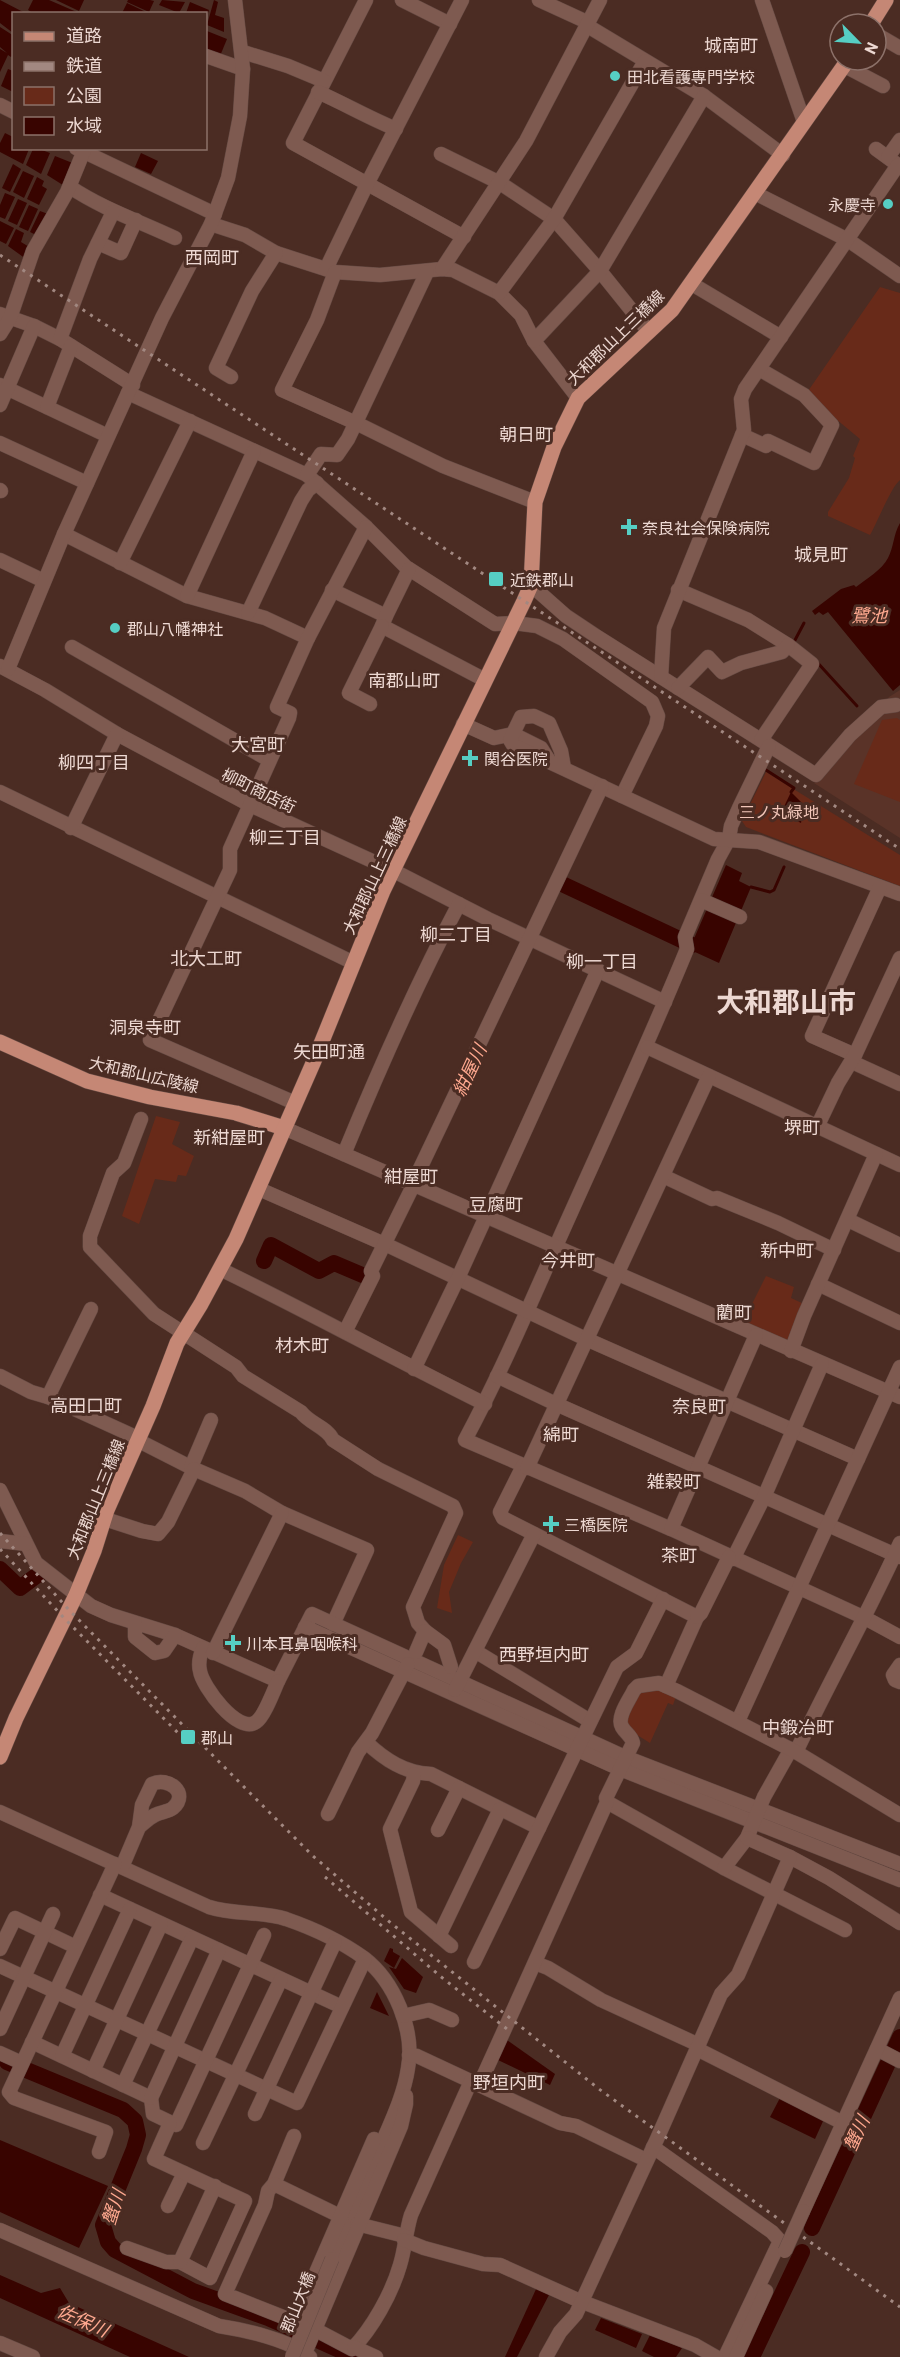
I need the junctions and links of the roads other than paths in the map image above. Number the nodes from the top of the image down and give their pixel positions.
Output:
1 (235, 0) edge
2 (366, 0) edge
3 (402, 0) edge
4 (462, 0) edge
5 (539, 0) edge
6 (600, 0) edge
7 (764, 1) edge
8 (450, 24) junction
9 (587, 24) junction
10 (243, 52) junction
11 (207, 56) edge
12 (645, 61) junction
13 (243, 69) junction
14 (840, 72) edge
15 (860, 72) edge
16 (321, 86) junction
17 (883, 86) dead end
18 (704, 96) junction
19 (804, 122) junction
20 (396, 129) junction
21 (900, 140) edge
22 (82, 150) edge
23 (441, 154) dead end
24 (783, 155) junction
25 (890, 159) edge
26 (500, 183) junction
27 (367, 184) junction
28 (70, 187) junction
29 (755, 194) junction
30 (113, 212) junction
31 (213, 219) junction
32 (554, 219) junction
33 (136, 220) junction
34 (464, 237) junction
35 (175, 238) dead end
36 (848, 240) junction
37 (98, 243) junction
38 (276, 253) junction
39 (442, 269) junction
40 (331, 271) junction
41 (600, 271) junction
42 (427, 272) junction
43 (900, 276) edge
44 (692, 284) junction
45 (499, 293) junction
46 (5, 316) edge
47 (34, 326) junction
48 (649, 332) junction
49 (0, 334) edge
50 (781, 337) junction
51 (534, 341) junction
52 (65, 343) junction
53 (759, 369) junction
54 (231, 377) dead end
55 (4, 387) edge
56 (131, 389) junction
57 (578, 398) junction
58 (0, 405) edge
59 (47, 407) junction
60 (190, 421) junction
61 (356, 423) junction
62 (742, 435) junction
63 (108, 436) junction
64 (0, 443) edge
65 (254, 451) junction
66 (312, 479) junction
67 (87, 483) junction
68 (536, 502) junction
69 (366, 527) junction
70 (64, 534) junction
71 (0, 560) edge
72 (120, 563) junction
73 (409, 569) junction
74 (44, 581) junction
75 (531, 585) junction
76 (332, 590) junction
77 (678, 591) junction
78 (187, 596) junction
79 (248, 613) junction
80 (384, 621) junction
81 (514, 623) junction
82 (308, 638) junction
83 (788, 645) junction
84 (72, 647) dead end
85 (4, 668) edge
86 (661, 676) junction
87 (485, 680) junction
88 (678, 688) junction
89 (370, 704) dead end
90 (896, 705) dead end
91 (463, 724) junction
92 (117, 734) junction
93 (513, 734) junction
94 (765, 743) junction
95 (269, 760) junction
96 (564, 768) junction
97 (602, 786) junction
98 (0, 792) edge
99 (622, 796) junction
100 (250, 805) junction
101 (71, 828) junction
102 (729, 839) junction
103 (394, 871) junction
104 (880, 887) junction
105 (900, 894) edge
106 (217, 896) junction
107 (701, 900) junction
108 (459, 904) junction
109 (740, 917) dead end
110 (528, 938) junction
111 (900, 958) edge
112 (354, 963) junction
113 (598, 970) junction
114 (665, 1002) junction
115 (0, 1042) edge
116 (647, 1047) junction
117 (853, 1058) junction
118 (709, 1076) junction
119 (900, 1084) edge
120 (150, 1097) junction
121 (295, 1103) junction
122 (818, 1125) junction
123 (284, 1128) junction
124 (344, 1154) junction
125 (876, 1154) junction
126 (900, 1165) edge
127 (663, 1176) junction
128 (416, 1185) junction
129 (259, 1189) junction
130 (486, 1215) junction
131 (848, 1220) junction
132 (387, 1245) junction
133 (900, 1245) edge
134 (556, 1246) junction
135 (834, 1250) junction
136 (220, 1269) junction
137 (617, 1274) junction
138 (458, 1278) junction
139 (818, 1284) junction
140 (91, 1309) dead end
141 (528, 1311) junction
142 (900, 1323) edge
143 (183, 1332) junction
144 (345, 1332) junction
145 (756, 1335) junction
146 (586, 1339) junction
147 (791, 1351) junction
148 (822, 1364) junction
149 (900, 1367) edge
150 (414, 1369) junction
151 (0, 1376) edge
152 (497, 1376) junction
153 (894, 1395) edge
154 (48, 1397) junction
155 (727, 1401) junction
156 (485, 1404) junction
157 (556, 1404) junction
158 (211, 1420) dead end
159 (793, 1430) junction
160 (138, 1438) junction
161 (858, 1459) junction
162 (525, 1467) junction
163 (698, 1467) junction
164 (193, 1468) junction
165 (0, 1490) edge
166 (764, 1497) junction
167 (282, 1513) junction
168 (105, 1520) junction
169 (827, 1525) junction
170 (671, 1529) junction
171 (534, 1534) junction
172 (0, 1541) edge
173 (26, 1544) junction
174 (898, 1551) edge
175 (731, 1558) junction
176 (798, 1587) junction
177 (76, 1595) junction
178 (663, 1599) junction
179 (697, 1617) junction
180 (865, 1618) junction
181 (135, 1623) junction
182 (333, 1624) junction
183 (305, 1627) junction
184 (425, 1631) junction
185 (175, 1635) junction
186 (900, 1637) edge
187 (208, 1651) junction
188 (475, 1652) junction
189 (410, 1660) junction
190 (900, 1665) edge
191 (451, 1667) dead end
192 (278, 1681) junction
193 (900, 1682) edge
194 (666, 1686) junction
195 (456, 1688) junction
196 (590, 1721) junction
197 (738, 1721) junction
198 (366, 1742) junction
199 (580, 1744) junction
200 (794, 1751) junction
201 (0, 1757) edge
202 (623, 1763) junction
203 (414, 1773) junction
204 (459, 1788) junction
205 (607, 1802) junction
206 (500, 1809) junction
207 (0, 1812) edge
208 (328, 1814) dead end
209 (900, 1815) edge
210 (756, 1816) junction
211 (139, 1827) dead end
212 (539, 1828) junction
213 (438, 1830) dead end
214 (747, 1838) junction
215 (790, 1857) junction
216 (900, 1864) edge
217 (119, 1866) junction
218 (724, 1868) junction
219 (900, 1880) edge
220 (773, 1894) junction
221 (100, 1895) junction
222 (130, 1909) junction
223 (53, 1914) dead end
224 (900, 1923) edge
225 (161, 1924) junction
226 (845, 1930) dead end
227 (45, 1932) junction
228 (264, 1935) dead end
229 (438, 1936) junction
230 (192, 1938) junction
231 (335, 1942) junction
232 (451, 1946) dead end
233 (76, 1947) junction
234 (0, 1949) edge
235 (219, 1950) junction
236 (365, 1959) junction
237 (474, 1962) dead end
238 (535, 1963) junction
239 (250, 1964) junction
240 (0, 1966) edge
241 (24, 1977) junction
242 (281, 1979) junction
243 (55, 1992) junction
244 (312, 1993) junction
245 (900, 1998) edge
246 (86, 2006) junction
247 (342, 2007) junction
248 (403, 2016) junction
249 (116, 2020) junction
250 (452, 2020) dead end
251 (0, 2029) edge
252 (146, 2034) junction
253 (32, 2042) junction
254 (174, 2047) junction
255 (698, 2047) junction
256 (877, 2049) junction
257 (0, 2053) edge
258 (409, 2055) junction
259 (62, 2056) junction
260 (900, 2060) edge
261 (205, 2061) junction
262 (22, 2063) junction
263 (93, 2071) junction
264 (236, 2075) junction
265 (471, 2080) junction
266 (123, 2085) junction
267 (405, 2085) junction
268 (267, 2089) junction
269 (151, 2098) junction
270 (255, 2114) dead end
271 (170, 2123) junction
272 (843, 2123) junction
273 (294, 2136) dead end
274 (203, 2143) dead end
275 (99, 2152) dead end
276 (650, 2153) junction
277 (184, 2173) junction
278 (274, 2184) junction
279 (215, 2186) junction
280 (168, 2206) dead end
281 (341, 2216) junction
282 (358, 2225) junction
283 (0, 2230) edge
284 (405, 2238) junction
285 (127, 2248) dead end
286 (180, 2262) junction
287 (580, 2301) junction
288 (295, 2321) junction
289 (316, 2330) junction
290 (354, 2347) junction
291 (5, 2349) edge
292 (302, 2356) edge
293 (33, 2357) edge
294 (376, 2357) edge
295 (546, 2357) edge
296 (714, 2357) edge
297 (725, 2357) edge
298 (736, 2357) edge

1 - 10 street
2 - 16 street
3 - 8 street
4 - 8 street
5 - 9 street
6 - 9 street
7 - 19 street
8 - 20 street
9 - 12 street
9 - 26 street
10 - 13 street
10 - 16 street
11 - 13 street
12 - 18 street
12 - 32 street
13 - 31 street
14 - 19 main road, 大和郡山上三橋線
15 - 17 street
16 - 20 street
16 - 27 street
18 - 24 street
18 - 41 street
19 - 24 main road, 大和郡山上三橋線
20 - 27 street
21 - 25 street
22 - 28 street
22 - 31 street
23 - 26 street
24 - 29 main road, 大和郡山上三橋線
25 - 36 street
26 - 32 street
26 - 34 street
27 - 34 street
27 - 40 street
28 - 30 street
28 - 46 street
29 - 36 street
29 - 44 main road, 大和郡山上三橋線
30 - 33 street
30 - 37 street
31 - 38 street
31 - 56 street
32 - 41 street
32 - 45 street
33 - 35 street
33 - 37 street
34 - 39 street
36 - 43 street
36 - 50 street
37 - 52 street
38 - 40 street
38 - 54 street
39 - 42 street
39 - 45 street
40 - 42 street
40 - 61 street
41 - 48 street
41 - 51 street
42 - 61 street
44 - 48 main road, 大和郡山上三橋線
44 - 50 street
45 - 51 street
46 - 47 street
46 - 49 street
47 - 52 street
47 - 55 street
48 - 57 main road, 大和郡山上三橋線
50 - 53 street
51 - 57 street
52 - 56 street
52 - 59 street
53 - 62 street
53 - 62 street
55 - 58 street
55 - 59 street
56 - 60 street
56 - 63 street
57 - 68 main road, 大和郡山上三橋線
59 - 63 street
60 - 65 street
60 - 72 street
61 - 66 street
61 - 68 street
62 - 77 street
63 - 67 street
64 - 67 street
65 - 66 street
65 - 78 street
66 - 69 street
66 - 79 street
67 - 70 street
68 - 75 main road, 大和郡山上三橋線
69 - 73 street
69 - 76 street
70 - 72 street
70 - 74 street
71 - 74 street
72 - 78 street
73 - 80 street
73 - 81 street
74 - 85 street
75 - 81 main road, 大和郡山上三橋線
75 - 86 street
76 - 80 street
76 - 82 street
77 - 83 street
77 - 86 street
78 - 79 street
79 - 82 street
80 - 87 street
80 - 89 street
81 - 87 main road, 大和郡山上三橋線
81 - 99 street
82 - 95 street
83 - 88 street
83 - 94 street
84 - 95 street
85 - 92 street, 柳町商店街
86 - 88 street
87 - 91 main road, 大和郡山上三橋線
88 - 94 street
90 - 94 street
91 - 93 street
91 - 103 main road, 大和郡山上三橋線
92 - 100 street, 柳町商店街
92 - 101 street
93 - 96 street
93 - 96 street
94 - 102 street
95 - 100 street
96 - 97 street
97 - 99 street
97 - 110 street
98 - 101 street
99 - 102 street
100 - 103 street, 柳町商店街
100 - 106 street
101 - 106 street
102 - 104 street
102 - 107 street
103 - 108 street, 柳町商店街
103 - 112 main road, 大和郡山上三橋線
104 - 105 street
104 - 117 street
106 - 112 street
106 - 121 street
107 - 109 street
107 - 114 street
108 - 110 street, 柳町商店街
108 - 124 street
110 - 113 street, 柳町商店街
110 - 128 street
111 - 117 street
112 - 121 main road, 大和郡山上三橋線
113 - 114 street, 柳町商店街
113 - 130 street
114 - 116 street
115 - 120 main road, 大和郡山広陵線
116 - 118 street
116 - 134 street
117 - 119 street
117 - 122 street
118 - 122 street
118 - 127 street
120 - 123 main road, 大和郡山広陵線
120 - 143 street
121 - 123 main road, 大和郡山上三橋線
122 - 125 street
123 - 124 street
123 - 129 main road, 大和郡山上三橋線
124 - 128 street
125 - 126 street
125 - 131 street
127 - 135 street
127 - 137 street
128 - 130 street
128 - 132 street
129 - 132 street
129 - 136 main road, 大和郡山上三橋線
130 - 134 street
130 - 138 street
131 - 133 street
131 - 135 street
132 - 138 street
132 - 144 street
134 - 137 street
134 - 141 street
135 - 139 street
136 - 143 main road, 大和郡山上三橋線
136 - 144 street
137 - 145 street
137 - 146 street
138 - 141 street
138 - 150 street
139 - 142 street
139 - 147 street
140 - 154 street
141 - 146 street
141 - 152 street
143 - 160 main road, 大和郡山上三橋線
143 - 184 street
144 - 150 street
145 - 147 street
145 - 155 street
146 - 155 street
146 - 157 street
147 - 148 street
148 - 153 street
148 - 159 street
149 - 153 street
150 - 156 street
151 - 154 street
152 - 156 street
152 - 157 street
153 - 161 street
154 - 160 street
155 - 159 street
155 - 163 street
156 - 162 street
157 - 162 street
157 - 163 street
158 - 164 street
159 - 161 street
159 - 166 street
160 - 164 street
160 - 168 main road, 大和郡山上三橋線
161 - 169 street
162 - 170 street
162 - 171 street
163 - 166 street
163 - 170 street
164 - 167 street
164 - 168 street
165 - 173 street
166 - 169 street
166 - 175 street
167 - 182 street
167 - 187 street
168 - 177 main road, 大和郡山上三橋線
169 - 174 street
169 - 176 street
170 - 175 street
171 - 178 street
171 - 188 street
172 - 173 street
173 - 177 street
174 - 180 street
175 - 176 street
175 - 179 street
176 - 180 street
176 - 197 street
177 - 181 street
177 - 201 main road, 大和郡山上三橋線
178 - 179 street
178 - 196 street
179 - 194 street
180 - 186 street
180 - 200 street
181 - 185 street
181 - 185 street
182 - 183 street
182 - 189 street
183 - 189 street
183 - 192 street
184 - 189 street
184 - 191 street
185 - 187 street
187 - 192 street
187 - 192 street
188 - 195 street
188 - 196 street
189 - 195 street
189 - 198 street
190 - 193 street
194 - 197 street
194 - 202 street
195 - 199 street
196 - 199 street
197 - 200 street
198 - 203 street
198 - 208 street
199 - 202 street
199 - 212 street
200 - 209 street
200 - 210 street
202 - 205 street
202 - 210 street
203 - 204 street
203 - 229 street
204 - 206 street
204 - 213 street
205 - 218 street
205 - 238 street
206 - 212 street
206 - 229 street
207 - 217 street
210 - 214 street
210 - 216 street
210 - 219 street
211 - 217 street
212 - 237 street
214 - 215 street
214 - 218 street
215 - 220 street
215 - 224 street
217 - 221 street
217 - 231 street
218 - 220 street
220 - 226 street
220 - 255 street
221 - 222 street
221 - 233 street
222 - 225 street
222 - 246 street
223 - 227 street
225 - 230 street
225 - 249 street
227 - 233 street
227 - 234 street
227 - 241 street
228 - 239 street
229 - 232 street
230 - 235 street
230 - 252 street
231 - 236 street
231 - 244 street
233 - 243 street
235 - 239 street
235 - 254 street
236 - 247 street
236 - 248 street
238 - 255 street
238 - 265 street
239 - 242 street
239 - 261 street
240 - 241 street
241 - 243 street
241 - 251 street
242 - 244 street
242 - 264 street
243 - 246 street
243 - 253 street
244 - 247 street
244 - 268 street
245 - 256 street
246 - 249 street
246 - 259 street
247 - 268 street
248 - 250 street
248 - 258 street
249 - 252 street
249 - 263 street
252 - 254 street
252 - 266 street
253 - 259 street
253 - 262 street
254 - 261 street
254 - 269 street
255 - 272 street
255 - 276 street
256 - 260 street
256 - 272 street
257 - 262 street
258 - 265 street
258 - 267 street
259 - 263 street
261 - 264 street
261 - 271 street
262 - 275 street
263 - 266 street
264 - 268 street
264 - 274 street
265 - 276 street
265 - 284 street
266 - 269 street
267 - 281 street
267 - 282 street
267 - 292 street, 郡山大橋, bridge
268 - 270 street
269 - 271 street
271 - 277 street
272 - 298 street, bridge
273 - 278 street
276 - 287 street
276 - 297 street
277 - 279 street
277 - 280 street
278 - 281 street
278 - 288 street
279 - 286 street
279 - 286 street
281 - 288 street
282 - 284 street
282 - 289 street
283 - 292 street
284 - 287 street
284 - 290 street
285 - 286 street
287 - 295 street
287 - 296 street
288 - 289 street
289 - 290 street
289 - 292 street
290 - 294 street
291 - 293 street

